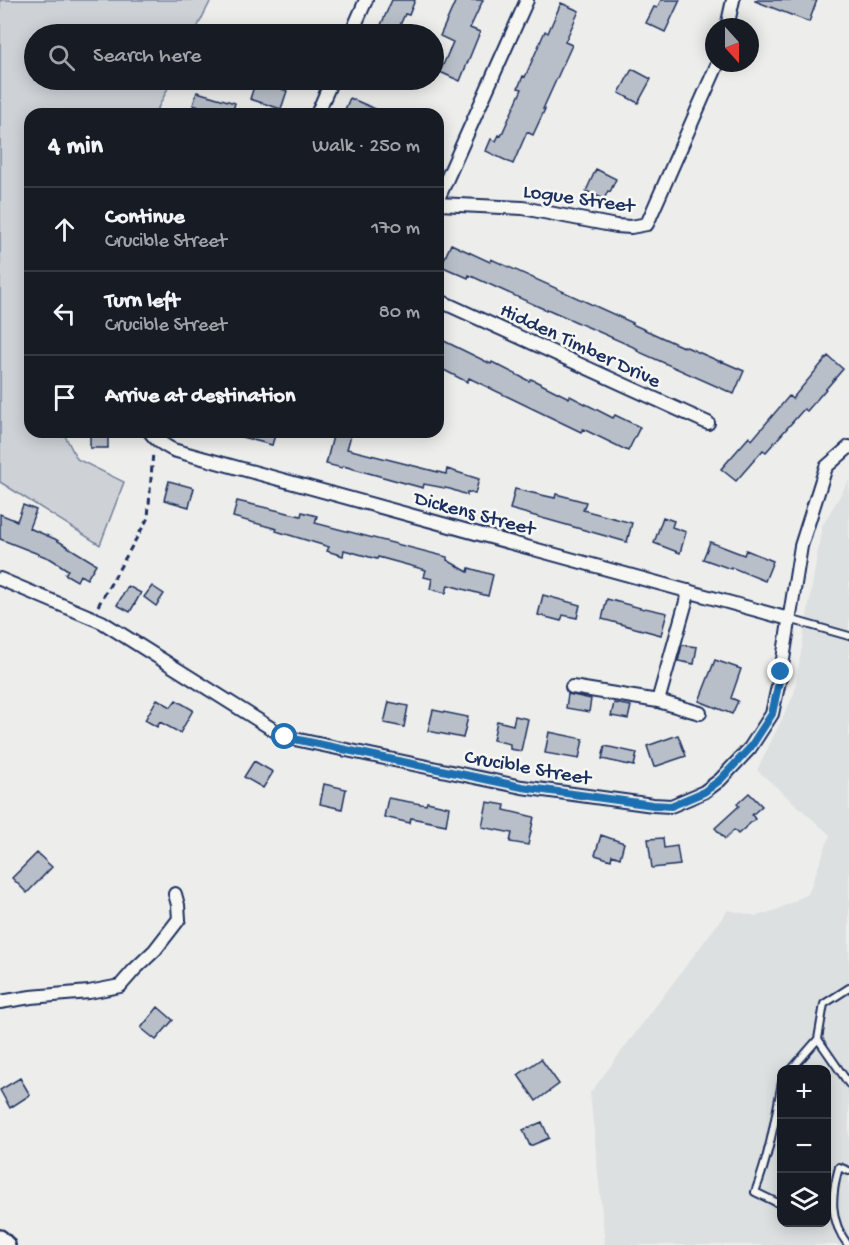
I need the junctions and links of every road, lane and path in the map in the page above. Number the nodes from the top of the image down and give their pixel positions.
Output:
1 (366, 0) edge
2 (527, 0) edge
3 (733, 0) edge
4 (729, 18) edge
5 (355, 24) edge
6 (714, 72) edge
7 (328, 90) edge
8 (320, 108) edge
9 (444, 186) edge
10 (444, 204) edge
11 (444, 303) edge
12 (708, 423) dead end
13 (152, 438) edge
14 (155, 438) edge
15 (849, 447) edge
16 (0, 579) edge
17 (689, 591) junction
18 (91, 618) junction
19 (789, 619) junction
20 (849, 636) edge
21 (572, 687) dead end
22 (658, 701) junction
23 (700, 713) dead end
24 (175, 894) dead end
25 (849, 988) edge
26 (0, 1002) edge
27 (818, 1039) junction
28 (795, 1065) edge
29 (849, 1084) edge
30 (777, 1109) edge
31 (849, 1171) edge
32 (831, 1196) edge
33 (777, 1203) edge
34 (831, 1211) edge
35 (0, 1238) edge
36 (7, 1245) edge
37 (848, 1245) edge

1 - 5 street
2 - 9 street
3 - 4 street
6 - 10 street, Logue Street
7 - 8 street
11 - 12 street, Hidden Timber Drive
13 - 18 path
14 - 17 street, Dickens Street
15 - 19 street, Crucible Street
16 - 18 street, Crucible Street
17 - 19 street, Dickens Street
17 - 22 street
18 - 19 street, Crucible Street
19 - 20 lane
21 - 22 street
22 - 23 street
24 - 26 street
25 - 27 lane
27 - 28 lane
27 - 29 lane
30 - 33 lane
31 - 32 lane
34 - 37 lane
35 - 36 street

